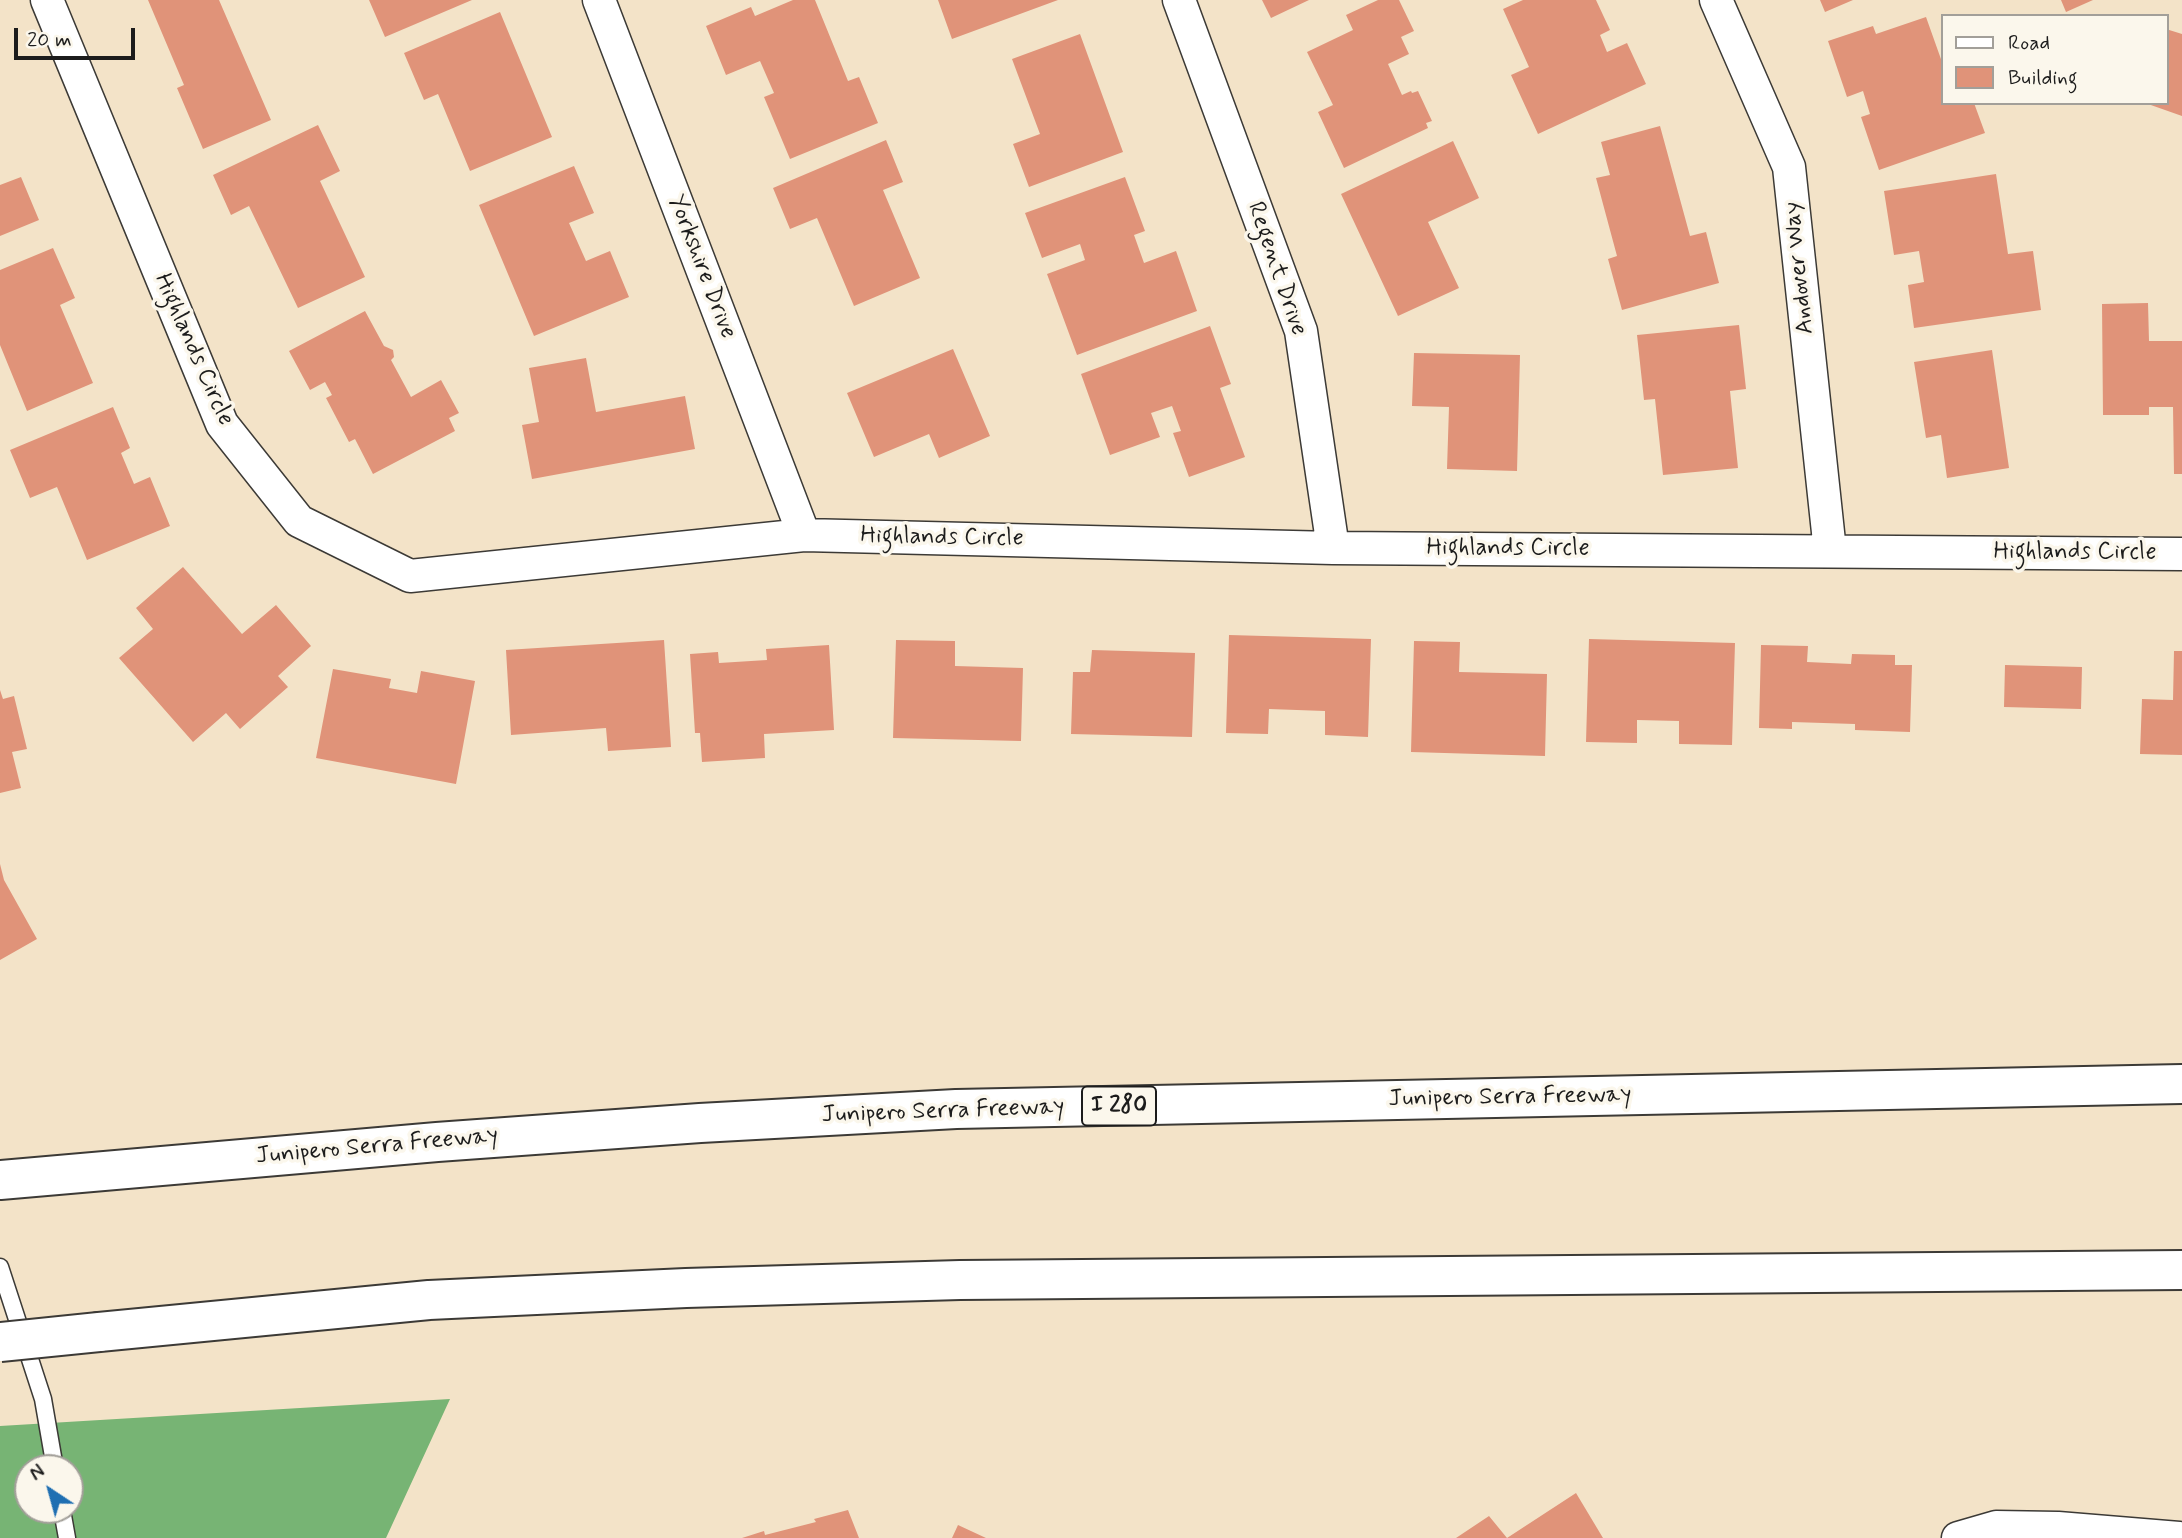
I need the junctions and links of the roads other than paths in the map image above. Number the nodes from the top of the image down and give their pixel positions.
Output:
1 (47, 0) edge
2 (599, 0) edge
3 (1179, 0) edge
4 (1716, 0) edge
5 (804, 535) junction
6 (1333, 548) junction
7 (1830, 551) junction
8 (2182, 554) edge
9 (2182, 1084) edge
10 (0, 1180) edge
11 (0, 1267) edge
12 (2182, 1270) edge
13 (0, 1342) edge
14 (53, 1454) edge
15 (1958, 1538) edge
16 (2179, 1538) edge

1 - 5 street, Highlands Circle
2 - 5 street, Yorkshire Drive
3 - 6 street, Regent Drive
4 - 7 street, Andover Way
5 - 6 street, Highlands Circle
6 - 7 street, Highlands Circle
7 - 8 street, Highlands Circle
9 - 10 highway, Junipero Serra Freeway / I 280
11 - 14 lane
12 - 13 highway, bridge
15 - 16 street

